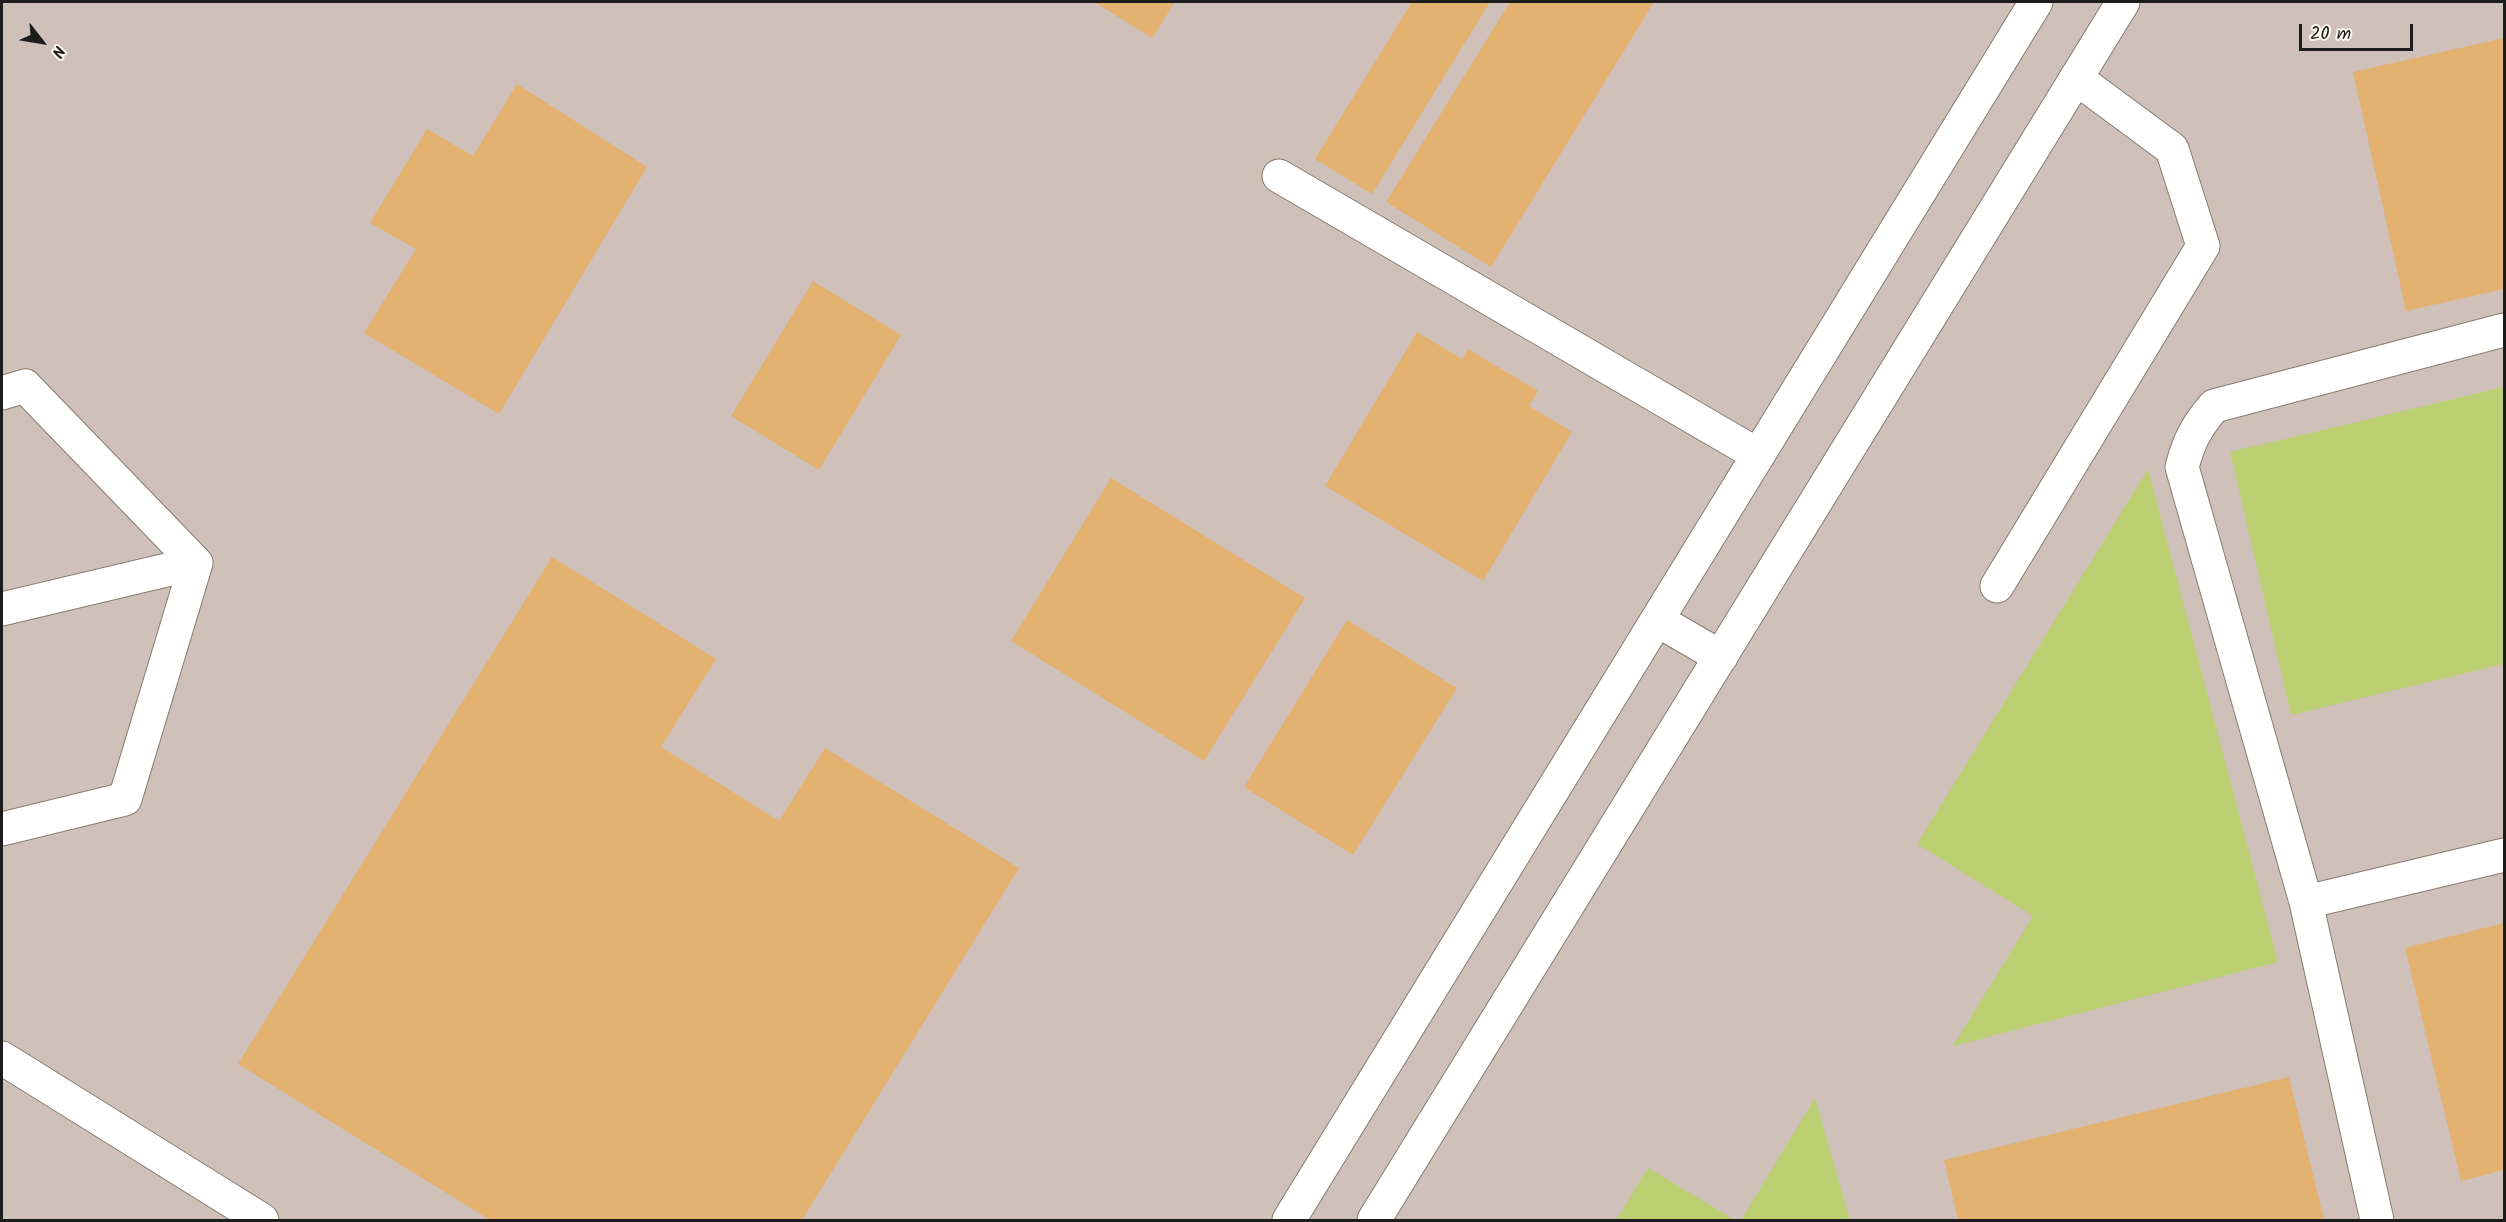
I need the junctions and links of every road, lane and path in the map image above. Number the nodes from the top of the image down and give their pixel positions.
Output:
1 (2036, 2) edge
2 (2123, 2) edge
3 (2076, 78) junction
4 (1279, 176) dead end
5 (2505, 330) edge
6 (2, 393) edge
7 (1758, 455) junction
8 (196, 564) junction
9 (1997, 586) dead end
10 (2, 609) edge
11 (1657, 620) junction
12 (1721, 657) junction
13 (2, 829) edge
14 (2505, 855) edge
15 (2306, 902) junction
16 (2, 1058) edge
17 (262, 1221) edge
18 (1289, 1221) edge
19 (1374, 1221) edge
20 (2377, 1221) edge

1 - 7 main road
2 - 3 main road
3 - 9 main road
3 - 12 main road
4 - 7 main road
5 - 15 main road
6 - 8 main road
7 - 11 main road
8 - 10 main road
8 - 13 main road
11 - 12 main road
11 - 18 main road
12 - 19 main road
14 - 15 main road
15 - 20 main road
16 - 17 main road

